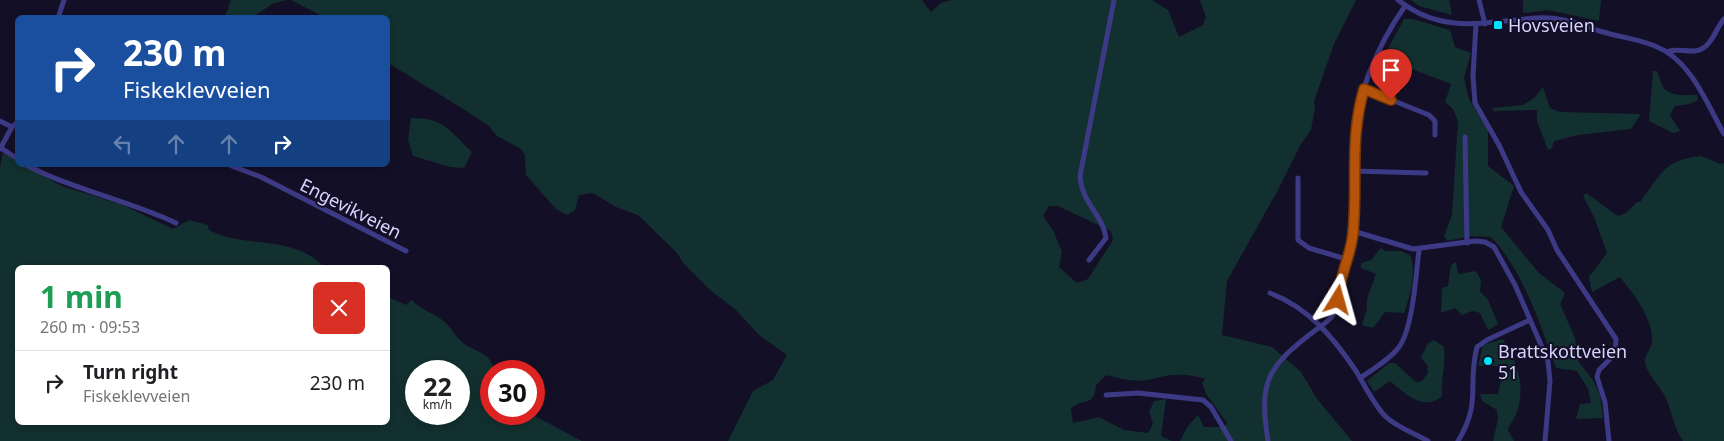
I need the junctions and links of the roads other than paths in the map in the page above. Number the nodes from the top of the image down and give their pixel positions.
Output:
1 (64, 0) edge
2 (1114, 0) edge
3 (1398, 0) edge
4 (1480, 0) edge
5 (1405, 6) junction
6 (59, 15) edge
7 (1724, 19) edge
8 (1476, 24) junction
9 (1485, 24) junction
10 (1667, 52) junction
11 (1364, 89) junction
12 (0, 121) edge
13 (15, 125) edge
14 (15, 126) edge
15 (1724, 134) edge
16 (1435, 135) dead end
17 (1465, 137) dead end
18 (0, 148) edge
19 (15, 157) edge
20 (30, 167) edge
21 (234, 167) edge
22 (1353, 171) junction
23 (1426, 173) dead end
24 (1298, 178) dead end
25 (176, 223) dead end
26 (1353, 231) junction
27 (1467, 243) junction
28 (1419, 250) junction
29 (406, 251) dead end
30 (1346, 259) junction
31 (1089, 260) dead end
32 (1270, 293) dead end
33 (1530, 320) junction
34 (1321, 327) junction
35 (1360, 378) junction
36 (1106, 395) dead end
37 (1231, 441) edge
38 (1268, 441) edge
39 (1428, 441) edge
40 (1458, 441) edge
41 (1545, 441) edge
42 (1609, 441) edge

1 - 6 street
2 - 31 street
3 - 5 street
4 - 9 street
5 - 8 street
5 - 11 street
7 - 10 street
8 - 9 street
8 - 42 street
9 - 10 street
10 - 15 street
11 - 16 street
11 - 22 street
12 - 13 street
14 - 18 street
17 - 27 street
18 - 19 street
20 - 25 street
21 - 29 street, Engevikveien
22 - 23 street
22 - 26 street
24 - 30 street
26 - 28 street
26 - 30 street
27 - 28 street
27 - 33 street
28 - 35 street
30 - 34 street
32 - 34 street
33 - 40 street
33 - 41 street
34 - 35 street
34 - 38 street
35 - 39 street
36 - 37 street

